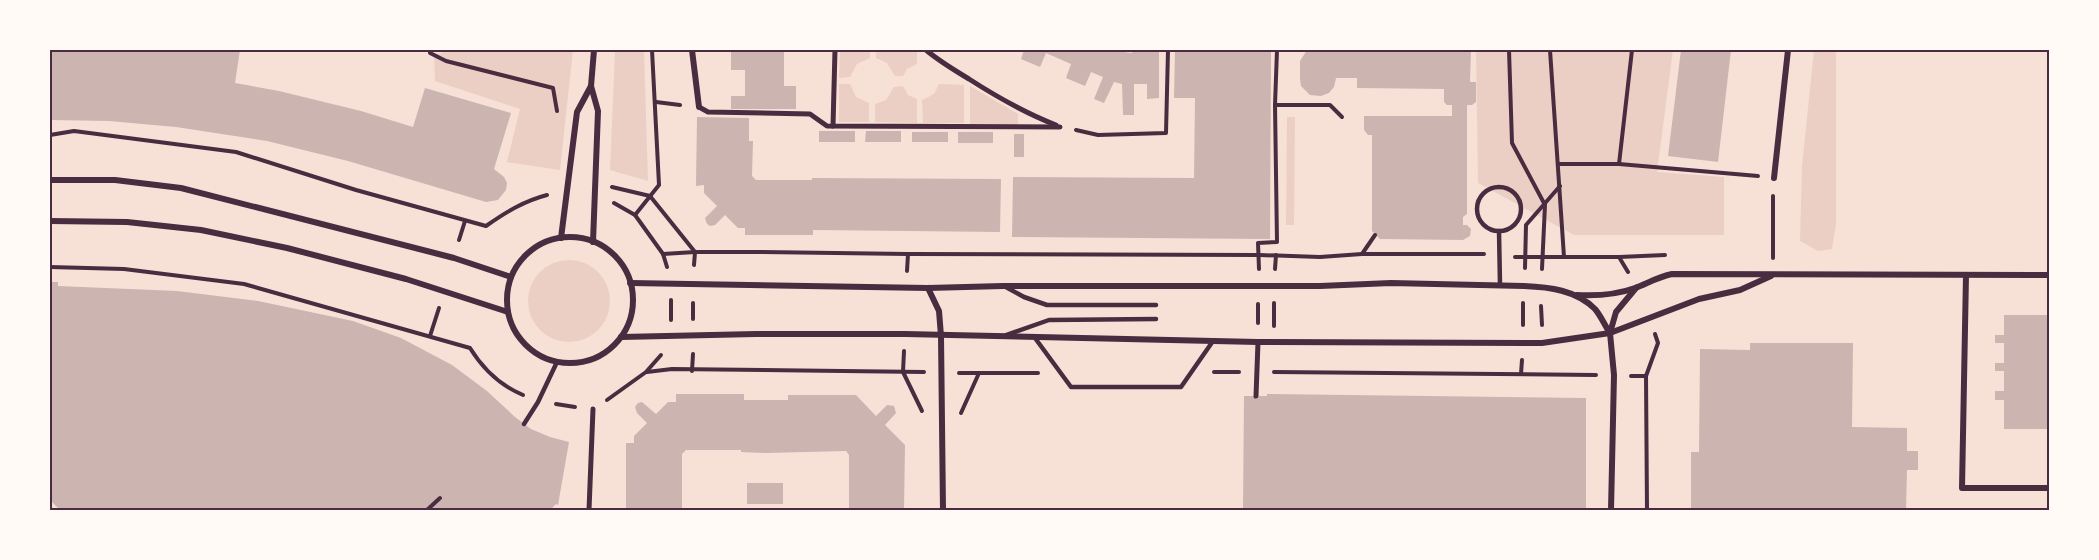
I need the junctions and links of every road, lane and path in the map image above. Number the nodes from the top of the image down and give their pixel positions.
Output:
1 (594, 50) edge
2 (652, 50) edge
3 (692, 50) edge
4 (835, 50) edge
5 (926, 50) edge
6 (1168, 50) edge
7 (1277, 50) edge
8 (1509, 50) edge
9 (1550, 50) edge
10 (1632, 50) edge
11 (1788, 50) edge
12 (430, 51) edge
13 (591, 87) junction
14 (1275, 105) junction
15 (699, 107) joint
16 (557, 112) dead end
17 (1342, 117) dead end
18 (833, 126) junction
19 (1060, 127) junction
20 (50, 135) edge
21 (1558, 164) junction
22 (1619, 164) junction
23 (1774, 178) junction
24 (50, 180) edge
25 (597, 183) junction
26 (565, 194) junction
27 (650, 195) junction
28 (596, 198) junction
29 (50, 221) edge
30 (1499, 231) junction
31 (1375, 235) dead end
32 (561, 238) junction
33 (593, 242) junction
34 (695, 252) junction
35 (663, 254) dead end
36 (1362, 254) junction
37 (1259, 255) junction
38 (1276, 255) junction
39 (1499, 256) junction
40 (1543, 257) junction
41 (1564, 257) dead end
42 (50, 267) edge
43 (2049, 275) edge
44 (1772, 276) junction
45 (1966, 276) junction
46 (511, 277) junction
47 (630, 283) junction
48 (693, 283) junction
49 (1500, 285) junction
50 (1003, 286) junction
51 (1274, 286) junction
52 (1541, 287) junction
53 (1636, 287) junction
54 (928, 288) junction
55 (1577, 295) junction
56 (1156, 305) dead end
57 (508, 312) junction
58 (1156, 319) dead end
59 (1610, 333) junction
60 (693, 334) junction
61 (941, 336) junction
62 (621, 337) junction
63 (1000, 337) junction
64 (1035, 338) junction
65 (1213, 341) junction
66 (1258, 342) junction
67 (1273, 342) junction
68 (1542, 343) junction
69 (557, 362) junction
70 (692, 371) dead end
71 (646, 372) dead end
72 (1258, 372) junction
73 (1273, 372) junction
74 (1541, 374) junction
75 (1614, 375) junction
76 (1257, 396) dead end
77 (538, 402) junction
78 (593, 409) junction
79 (524, 424) dead end
80 (2049, 488) edge
81 (440, 498) dead end
82 (427, 510) edge
83 (589, 510) edge
84 (943, 510) edge
85 (1611, 510) edge
86 (1647, 510) edge

1 - 13 street
2 - 27 path
3 - 15 street
4 - 18 street
5 - 19 street
6 - 19 path
7 - 14 path
8 - 40 path
9 - 21 path
10 - 22 path
11 - 23 street
12 - 16 path
13 - 25 street
13 - 26 street
14 - 17 path
14 - 37 path
15 - 18 street
18 - 19 street
20 - 26 path
21 - 22 path
21 - 41 path
22 - 23 path
23 - 44 path
24 - 46 street
25 - 27 path
25 - 28 street
26 - 32 street
27 - 28 path
27 - 34 path
28 - 33 street
29 - 57 street
30 - 30 lane
30 - 39 lane
31 - 36 path
32 - 33 street
32 - 46 street
33 - 47 street
34 - 35 path
34 - 37 path
34 - 48 path
36 - 38 path
36 - 39 path
37 - 38 path
38 - 51 path
39 - 40 path
39 - 49 lane
40 - 52 path
42 - 77 path
43 - 45 street
44 - 45 street
44 - 53 street
44 - 59 street
45 - 80 street
46 - 57 street
47 - 48 street
47 - 62 street
48 - 54 street
48 - 60 path
49 - 51 street
49 - 52 street
50 - 51 street
50 - 54 street
50 - 56 lane
51 - 67 path
52 - 55 street
52 - 68 path
53 - 55 street
53 - 59 street
54 - 61 street
55 - 59 street
57 - 69 street
58 - 63 lane
59 - 68 street
59 - 75 street
60 - 61 street
60 - 62 street
60 - 70 path
61 - 63 street
61 - 84 street
62 - 69 street
63 - 64 street
64 - 65 street
64 - 65 lane
65 - 66 street
66 - 67 street
66 - 72 street
67 - 68 street
67 - 73 path
68 - 74 path
69 - 77 lane
71 - 78 path
72 - 73 path
72 - 76 street
73 - 74 path
74 - 75 path
75 - 85 street
75 - 86 path
77 - 78 path
77 - 79 lane
78 - 83 street
81 - 82 path

